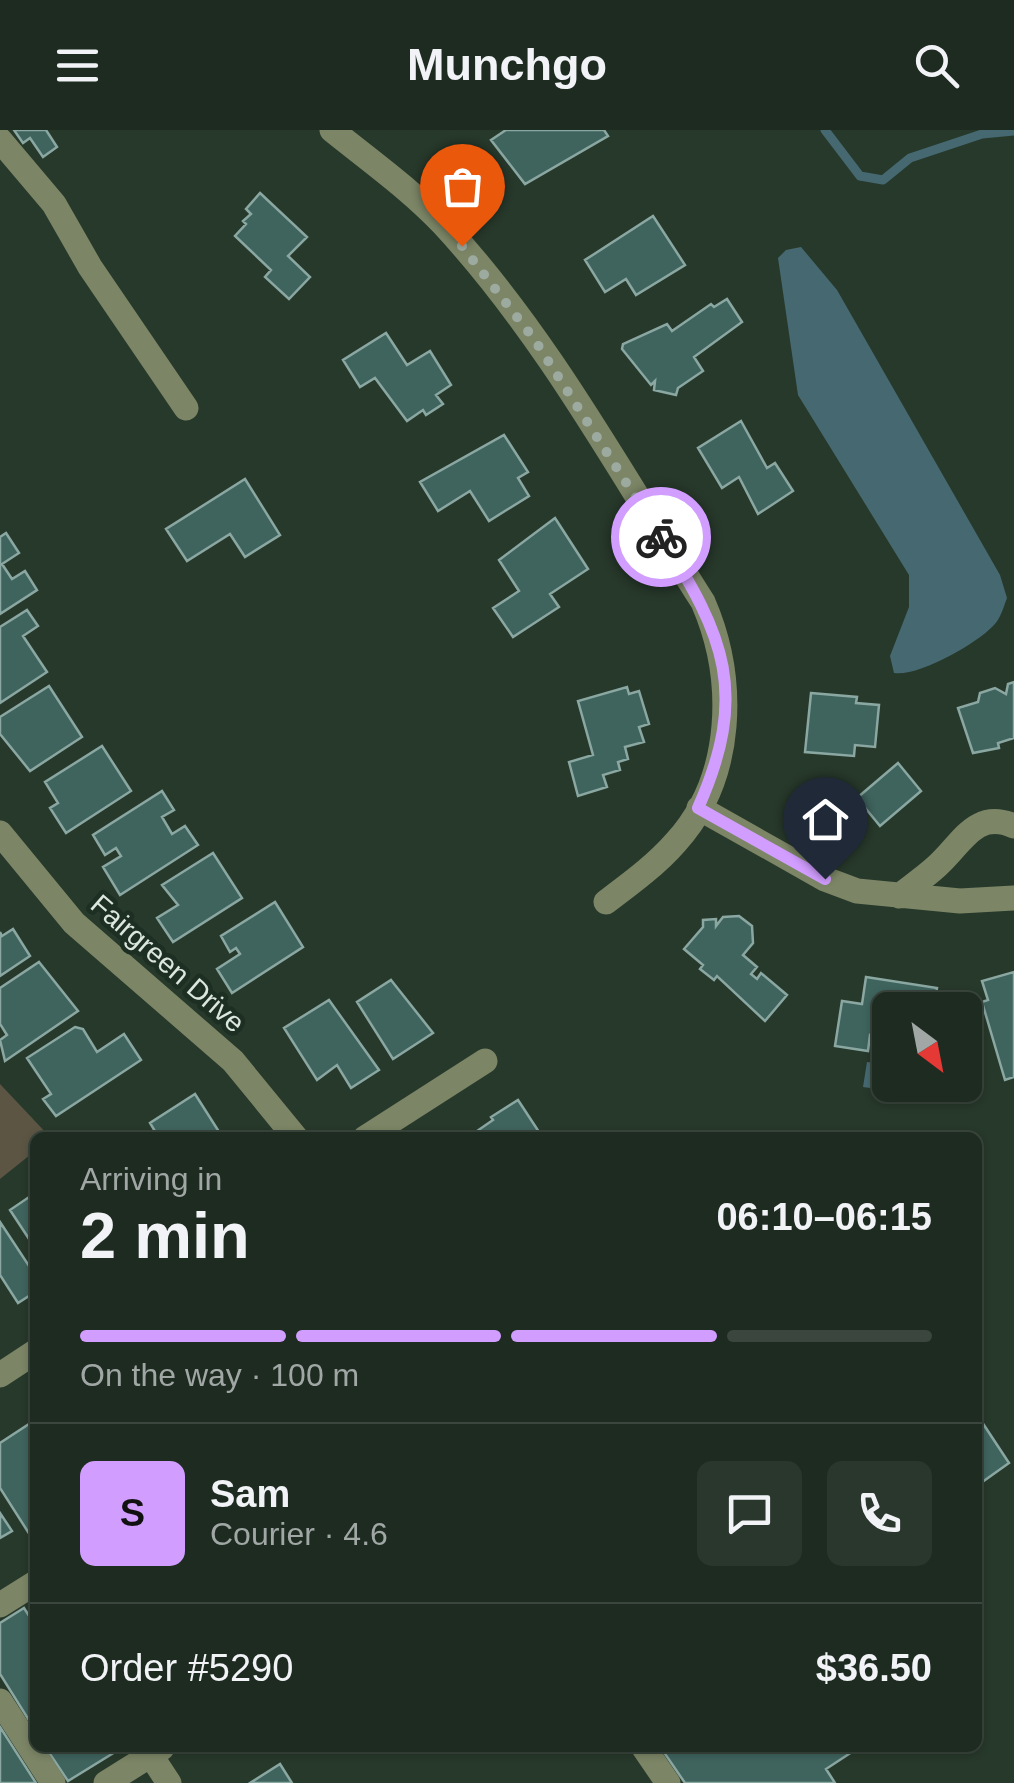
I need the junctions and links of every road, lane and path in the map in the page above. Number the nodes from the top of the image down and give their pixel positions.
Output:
1 (332, 130) edge
2 (0, 140) edge
3 (186, 408) dead end
4 (698, 808) junction
5 (1014, 826) edge
6 (0, 833) edge
7 (899, 896) junction
8 (1014, 898) edge
9 (606, 902) dead end
10 (485, 1061) dead end
11 (291, 1132) edge
12 (374, 1132) edge
13 (30, 1355) edge
14 (0, 1375) edge
15 (30, 1586) edge
16 (0, 1605) edge
17 (0, 1702) edge
18 (30, 1748) edge
19 (33, 1752) edge
20 (150, 1752) edge
21 (154, 1752) edge
22 (647, 1752) edge
23 (53, 1783) edge
24 (106, 1783) edge
25 (169, 1783) edge
26 (668, 1783) edge

1 - 4 street
2 - 3 street
4 - 7 street
4 - 9 street
5 - 7 street
6 - 11 street, Fairgreen Drive
7 - 8 street
10 - 12 street
13 - 14 street
15 - 16 street
17 - 18 street
19 - 23 street
20 - 24 street
21 - 25 street
22 - 26 street

